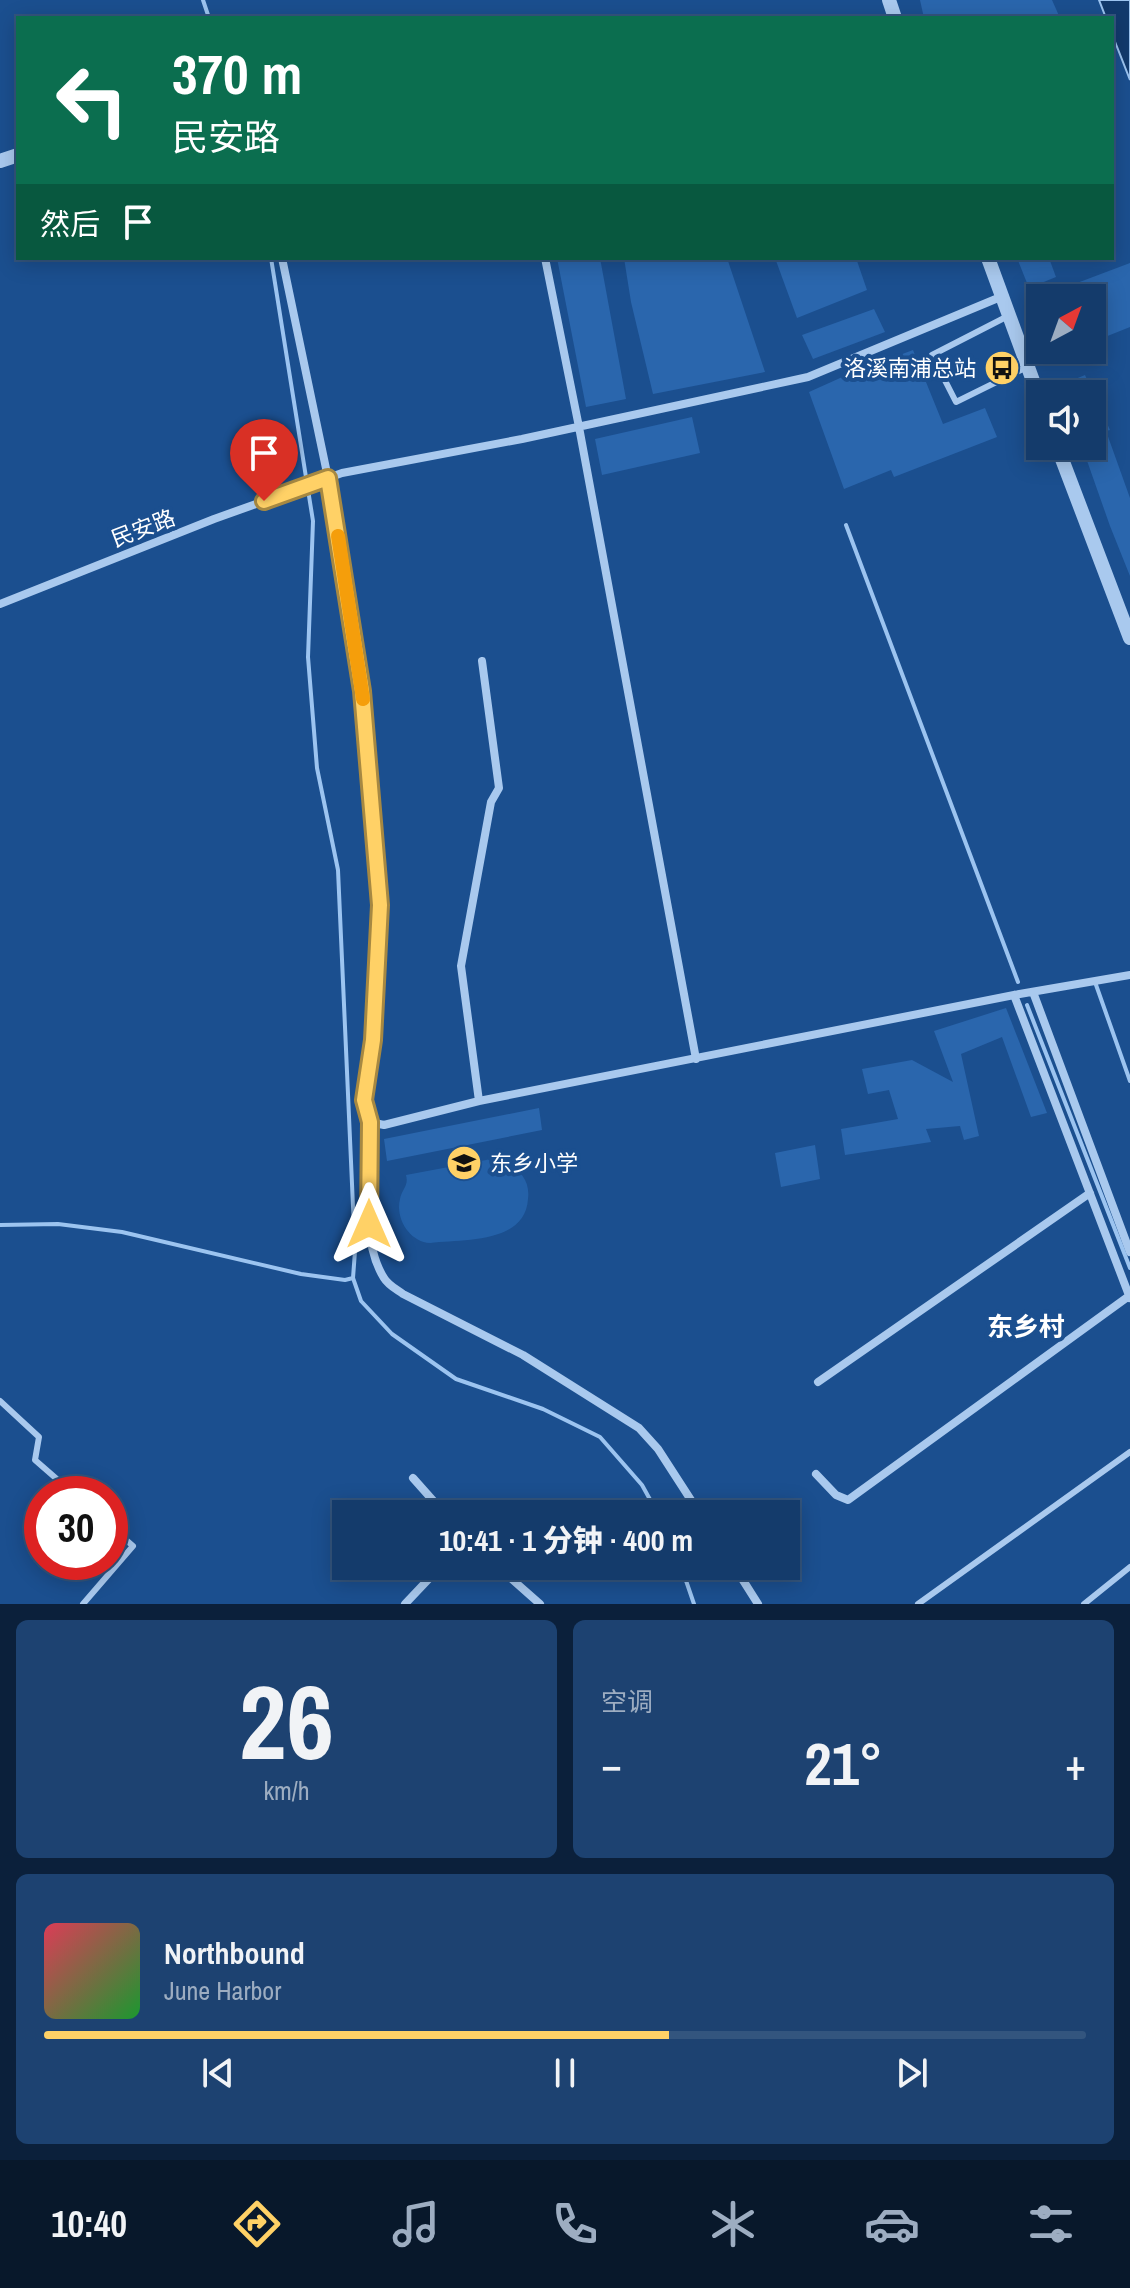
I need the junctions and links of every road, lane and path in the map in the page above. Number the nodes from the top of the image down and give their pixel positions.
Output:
1 (282, 260) edge
2 (545, 260) edge
3 (989, 260) edge
4 (1003, 296) junction
5 (1011, 315) junction
6 (1027, 367) junction
7 (1032, 380) edge
8 (579, 427) junction
9 (1062, 460) edge
10 (328, 478) junction
11 (0, 604) edge
12 (1130, 638) edge
13 (482, 661) dead end
14 (1130, 975) edge
15 (1033, 992) junction
16 (1014, 995) junction
17 (696, 1059) junction
18 (479, 1101) junction
19 (370, 1122) junction
20 (1090, 1193) junction
21 (1130, 1252) edge
22 (1130, 1297) edge
23 (818, 1382) dead end
24 (0, 1401) edge
25 (1130, 1452) edge
26 (816, 1474) dead end
27 (53, 1476) edge
28 (413, 1478) dead end
29 (433, 1500) edge
30 (691, 1500) edge
31 (1130, 1567) edge
32 (104, 1580) edge
33 (428, 1580) edge
34 (513, 1580) edge
35 (743, 1580) edge
36 (83, 1604) edge
37 (405, 1604) edge
38 (540, 1604) edge
39 (758, 1604) edge
40 (918, 1604) edge
41 (1084, 1604) edge

1 - 10 street
2 - 8 street
3 - 4 street
4 - 5 street
4 - 8 street, 民安路
5 - 6 street
5 - 6 lane
6 - 7 street
8 - 10 street, 民安路
8 - 17 street
9 - 12 street
10 - 11 street, 民安路
10 - 19 street
13 - 18 street
14 - 15 street
15 - 16 street
15 - 21 street
16 - 17 street
16 - 20 street
17 - 18 street
18 - 19 street
19 - 30 street
20 - 22 street
20 - 23 street
22 - 26 street
24 - 27 lane
25 - 40 lane
28 - 29 street
31 - 41 lane
32 - 36 lane
33 - 37 street
34 - 38 street
35 - 39 street

